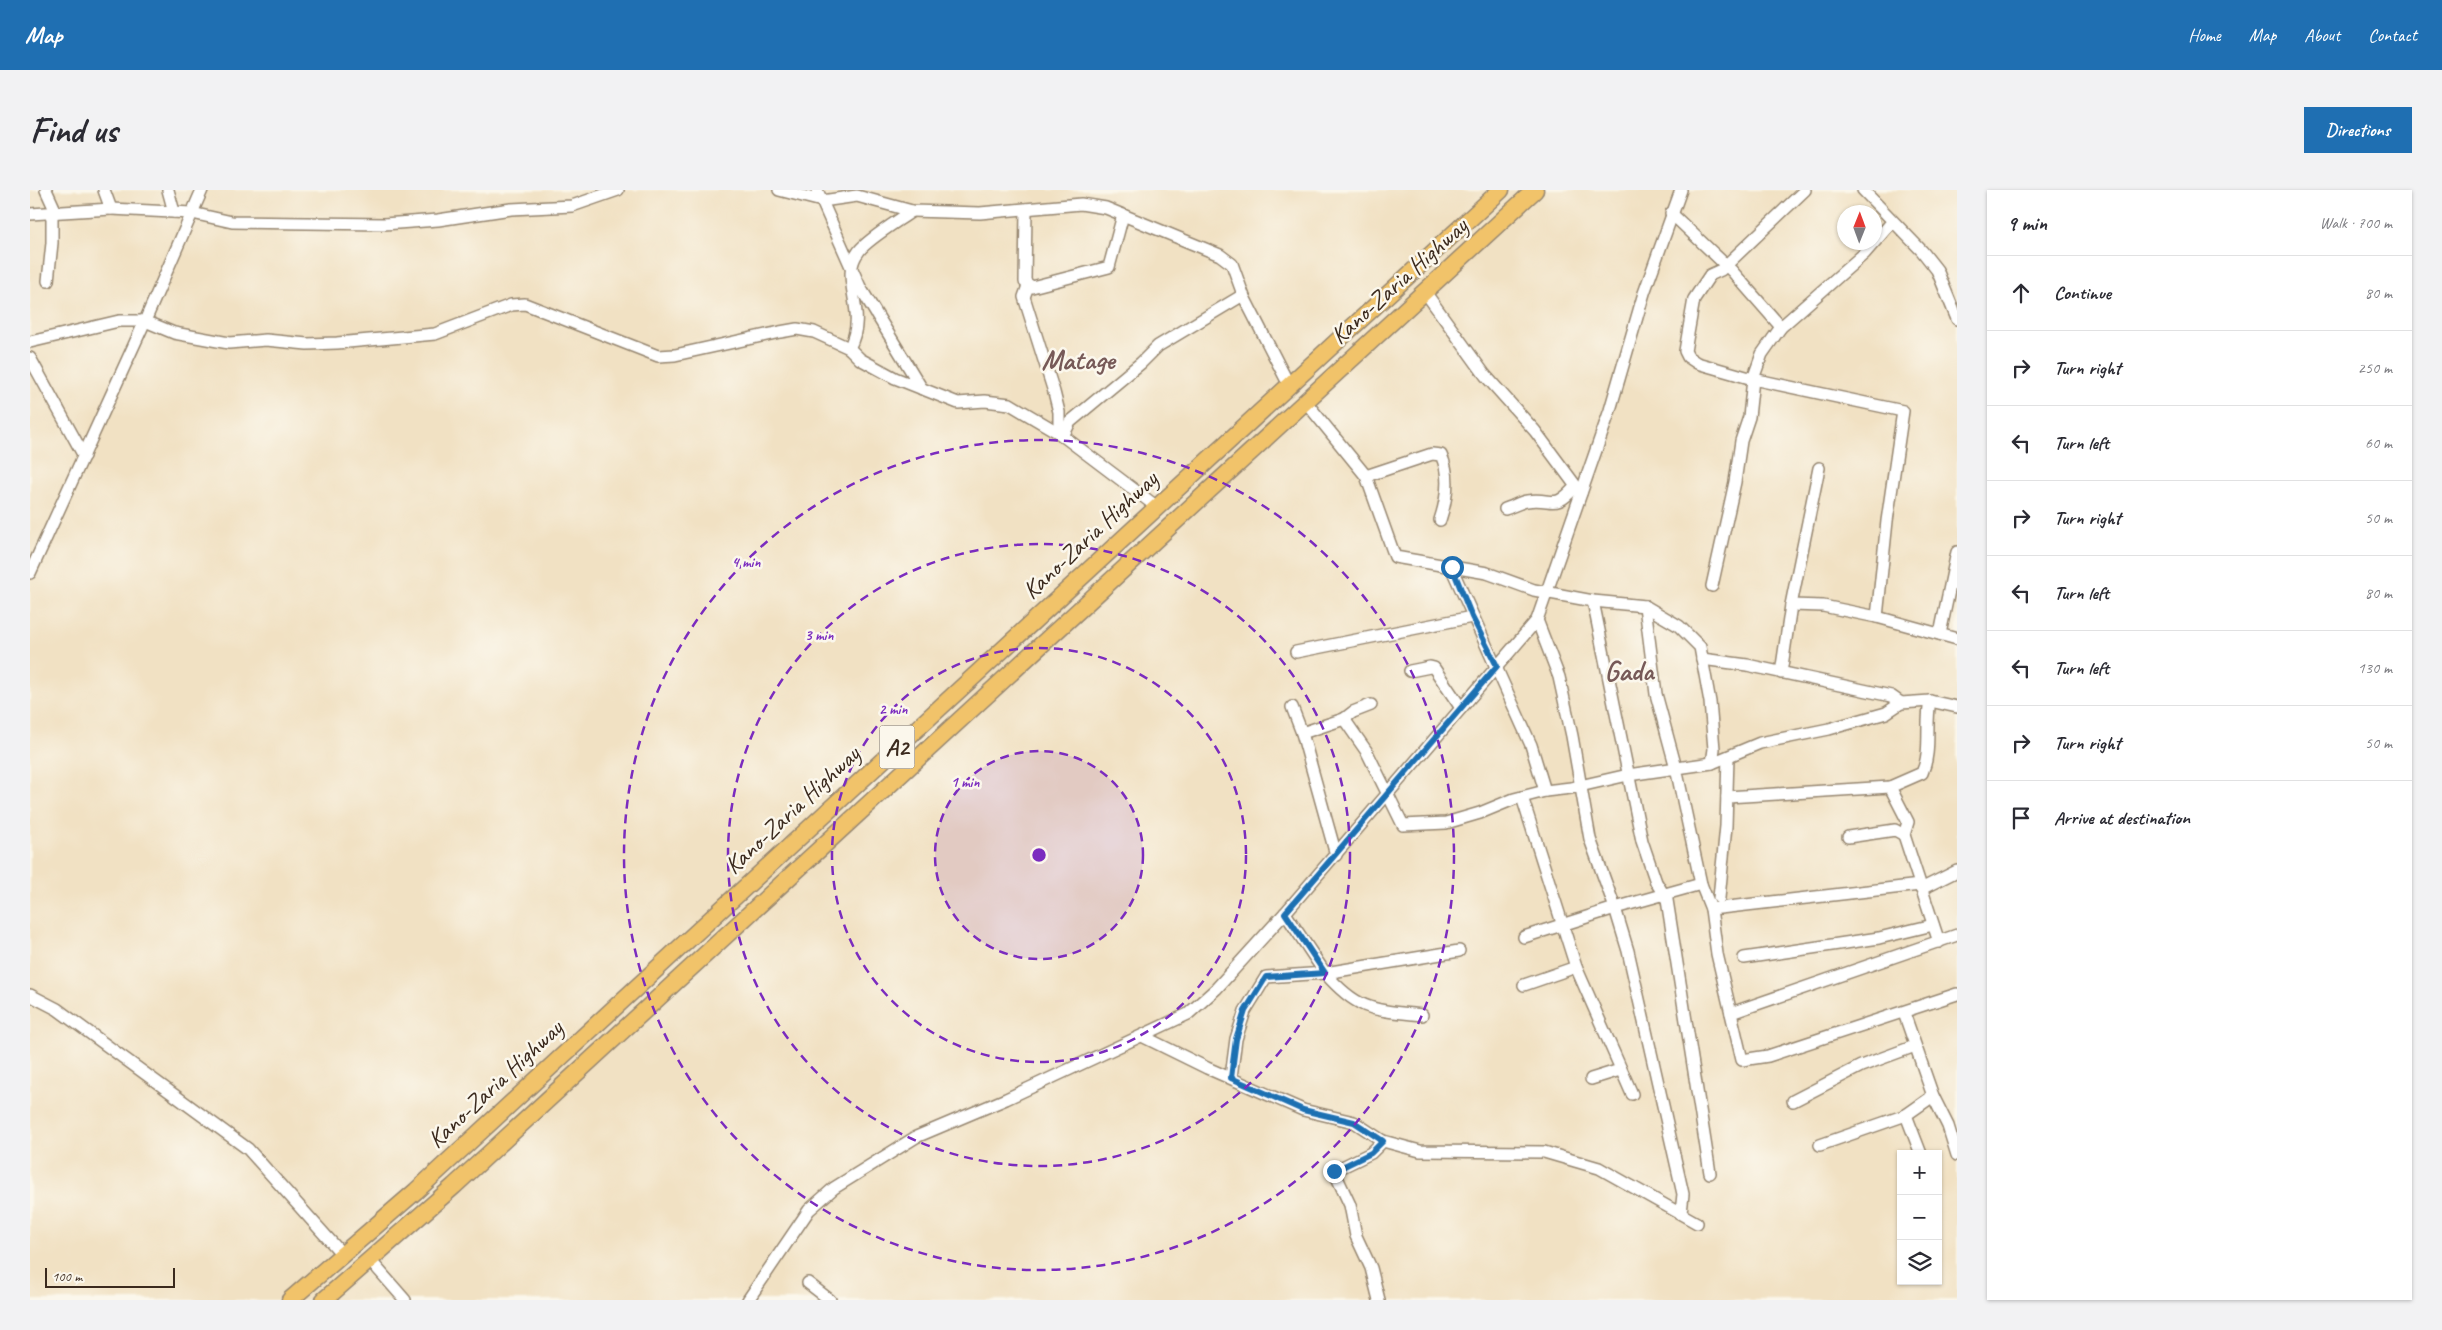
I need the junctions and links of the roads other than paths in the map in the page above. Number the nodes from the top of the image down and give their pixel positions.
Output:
1 (46, 190) edge
2 (104, 190) edge
3 (168, 190) edge
4 (202, 190) edge
5 (618, 190) edge
6 (779, 190) edge
7 (1502, 190) edge
8 (1535, 190) edge
9 (1681, 190) edge
10 (1805, 190) edge
11 (1863, 190) edge
12 (820, 195) edge
13 (111, 209) junction
14 (1026, 209) junction
15 (912, 211) junction
16 (54, 212) junction
17 (174, 212) junction
18 (192, 213) junction
19 (1671, 213) junction
20 (30, 214) edge
21 (1123, 215) junction
22 (1892, 222) junction
23 (850, 265) junction
24 (1725, 265) junction
25 (48, 281) dead end
26 (1028, 286) junction
27 (1426, 292) junction
28 (1243, 295) junction
29 (1957, 319) edge
30 (145, 321) junction
31 (1781, 327) junction
32 (30, 342) edge
33 (850, 348) junction
34 (30, 358) edge
35 (1753, 379) junction
36 (1290, 385) junction
37 (922, 389) junction
38 (1305, 401) junction
39 (1061, 435) junction
40 (84, 456) junction
41 (1819, 468) dead end
42 (1366, 476) junction
43 (1578, 489) junction
44 (1157, 507) junction
45 (1505, 510) dead end
46 (1440, 520) dead end
47 (1957, 552) edge
48 (1452, 567) junction
49 (30, 573) edge
50 (1712, 586) dead end
51 (1548, 592) junction
52 (1593, 601) junction
53 (1791, 605) junction
54 (1645, 606) junction
55 (1472, 617) junction
56 (1877, 617) junction
57 (1537, 620) junction
58 (1940, 634) junction
59 (1957, 639) edge
60 (1296, 652) dead end
61 (1702, 659) junction
62 (1497, 666) junction
63 (1410, 672) dead end
64 (1781, 673) junction
65 (1930, 701) junction
66 (1901, 703) junction
67 (1371, 705) dead end
68 (1292, 707) dead end
69 (1957, 707) edge
70 (1461, 708) junction
71 (1344, 719) junction
72 (1302, 732) junction
73 (1728, 757) junction
74 (1712, 764) junction
75 (1676, 768) junction
76 (1628, 775) junction
77 (1580, 786) junction
78 (1890, 787) junction
79 (1545, 791) junction
80 (1387, 794) junction
81 (1522, 797) junction
82 (1727, 797) junction
83 (1904, 835) junction
84 (1848, 837) dead end
85 (1336, 855) junction
86 (1957, 872) edge
87 (1702, 884) junction
88 (1920, 887) junction
89 (1662, 894) junction
90 (1719, 898) dead end
91 (1615, 908) junction
92 (1710, 908) junction
93 (1285, 913) junction
94 (1562, 925) junction
95 (1933, 925) junction
96 (1957, 935) edge
97 (1524, 937) dead end
98 (1938, 942) junction
99 (1459, 951) dead end
100 (1744, 958) dead end
101 (1576, 967) junction
102 (1325, 973) junction
103 (1524, 985) dead end
104 (1957, 994) edge
105 (30, 995) edge
106 (1731, 1013) junction
107 (1904, 1013) junction
108 (1422, 1015) dead end
109 (1142, 1036) junction
110 (1915, 1046) junction
111 (1620, 1070) junction
112 (1231, 1078) junction
113 (1591, 1079) dead end
114 (1632, 1094) dead end
115 (1933, 1096) junction
116 (1793, 1101) dead end
117 (1906, 1115) junction
118 (1383, 1141) junction
119 (1820, 1145) dead end
120 (1919, 1150) edge
121 (1957, 1155) edge
122 (1710, 1173) dead end
123 (1681, 1213) junction
124 (1697, 1223) dead end
125 (342, 1254) junction
126 (370, 1260) junction
127 (808, 1283) dead end
128 (329, 1298) edge
129 (290, 1300) edge
130 (405, 1300) edge
131 (748, 1300) edge
132 (830, 1300) edge
133 (1379, 1300) edge

1 - 16 street
2 - 13 street
3 - 17 street
4 - 18 street
5 - 18 street
6 - 12 street
7 - 36 highway, Kano-Zaria Highway / A2
8 - 27 highway, Kano-Zaria Highway / A2
9 - 19 street
10 - 24 street
11 - 22 street
12 - 15 street
12 - 23 street
13 - 16 street
13 - 17 street
14 - 15 street
14 - 21 street
14 - 26 street
15 - 23 street
16 - 20 street
16 - 25 street
17 - 18 street
18 - 30 street
19 - 24 street
19 - 43 street
21 - 26 street
21 - 28 street
22 - 29 street
22 - 31 street
23 - 33 street
23 - 37 street
24 - 31 street
24 - 35 street
26 - 39 street
27 - 38 highway, Kano-Zaria Highway / A2
27 - 43 street
28 - 36 street
28 - 39 street
30 - 32 street
30 - 33 street
30 - 40 street
31 - 35 street
33 - 37 street
34 - 40 street
35 - 50 street
35 - 56 street
36 - 44 highway, Kano-Zaria Highway / A2
37 - 39 street
38 - 42 street
38 - 126 highway, Kano-Zaria Highway / A2
39 - 44 street
40 - 49 street
41 - 53 street
42 - 46 street
42 - 48 street
43 - 45 street
43 - 51 street
44 - 125 highway, Kano-Zaria Highway / A2
47 - 58 street
48 - 51 street
48 - 55 street
51 - 52 street
51 - 57 street
52 - 54 street
52 - 76 street
53 - 56 street
53 - 64 street
54 - 61 street
54 - 75 street
55 - 60 street
55 - 62 street
56 - 58 street
57 - 62 street
57 - 77 street
58 - 59 street
61 - 64 street
61 - 74 street
62 - 70 street
62 - 79 street
63 - 70 street
64 - 66 street
65 - 66 street
65 - 69 street
65 - 78 street
66 - 73 street
67 - 71 street
68 - 72 street
70 - 80 street
71 - 72 street
71 - 80 street
72 - 85 street
73 - 74 street
73 - 82 street
74 - 75 street
75 - 76 street
75 - 87 street
76 - 77 street
76 - 89 street
77 - 79 street
77 - 91 street
78 - 82 street
78 - 83 street
79 - 81 street
80 - 81 street
80 - 85 street
81 - 94 street
82 - 90 street
83 - 84 street
83 - 88 street
85 - 93 street
86 - 88 street
87 - 89 street
87 - 92 street
88 - 92 street
88 - 95 street
89 - 91 street
89 - 122 street
91 - 94 street
91 - 123 street
92 - 106 street
93 - 102 street
93 - 109 street
94 - 97 street
94 - 101 street
95 - 98 street
95 - 100 street
96 - 98 street
98 - 106 street
99 - 102 street
101 - 103 street
101 - 111 street
102 - 108 street
102 - 112 street
104 - 107 street
105 - 125 street
106 - 107 street
107 - 110 street
109 - 112 street
109 - 131 street
110 - 115 street
110 - 116 street
111 - 113 street
111 - 114 street
112 - 118 street
115 - 117 street
115 - 121 street
117 - 119 street
117 - 120 street
118 - 123 street
118 - 133 street
123 - 124 street
125 - 129 highway, Kano-Zaria Highway / A2
126 - 128 highway, Kano-Zaria Highway / A2
126 - 130 street
127 - 132 street

